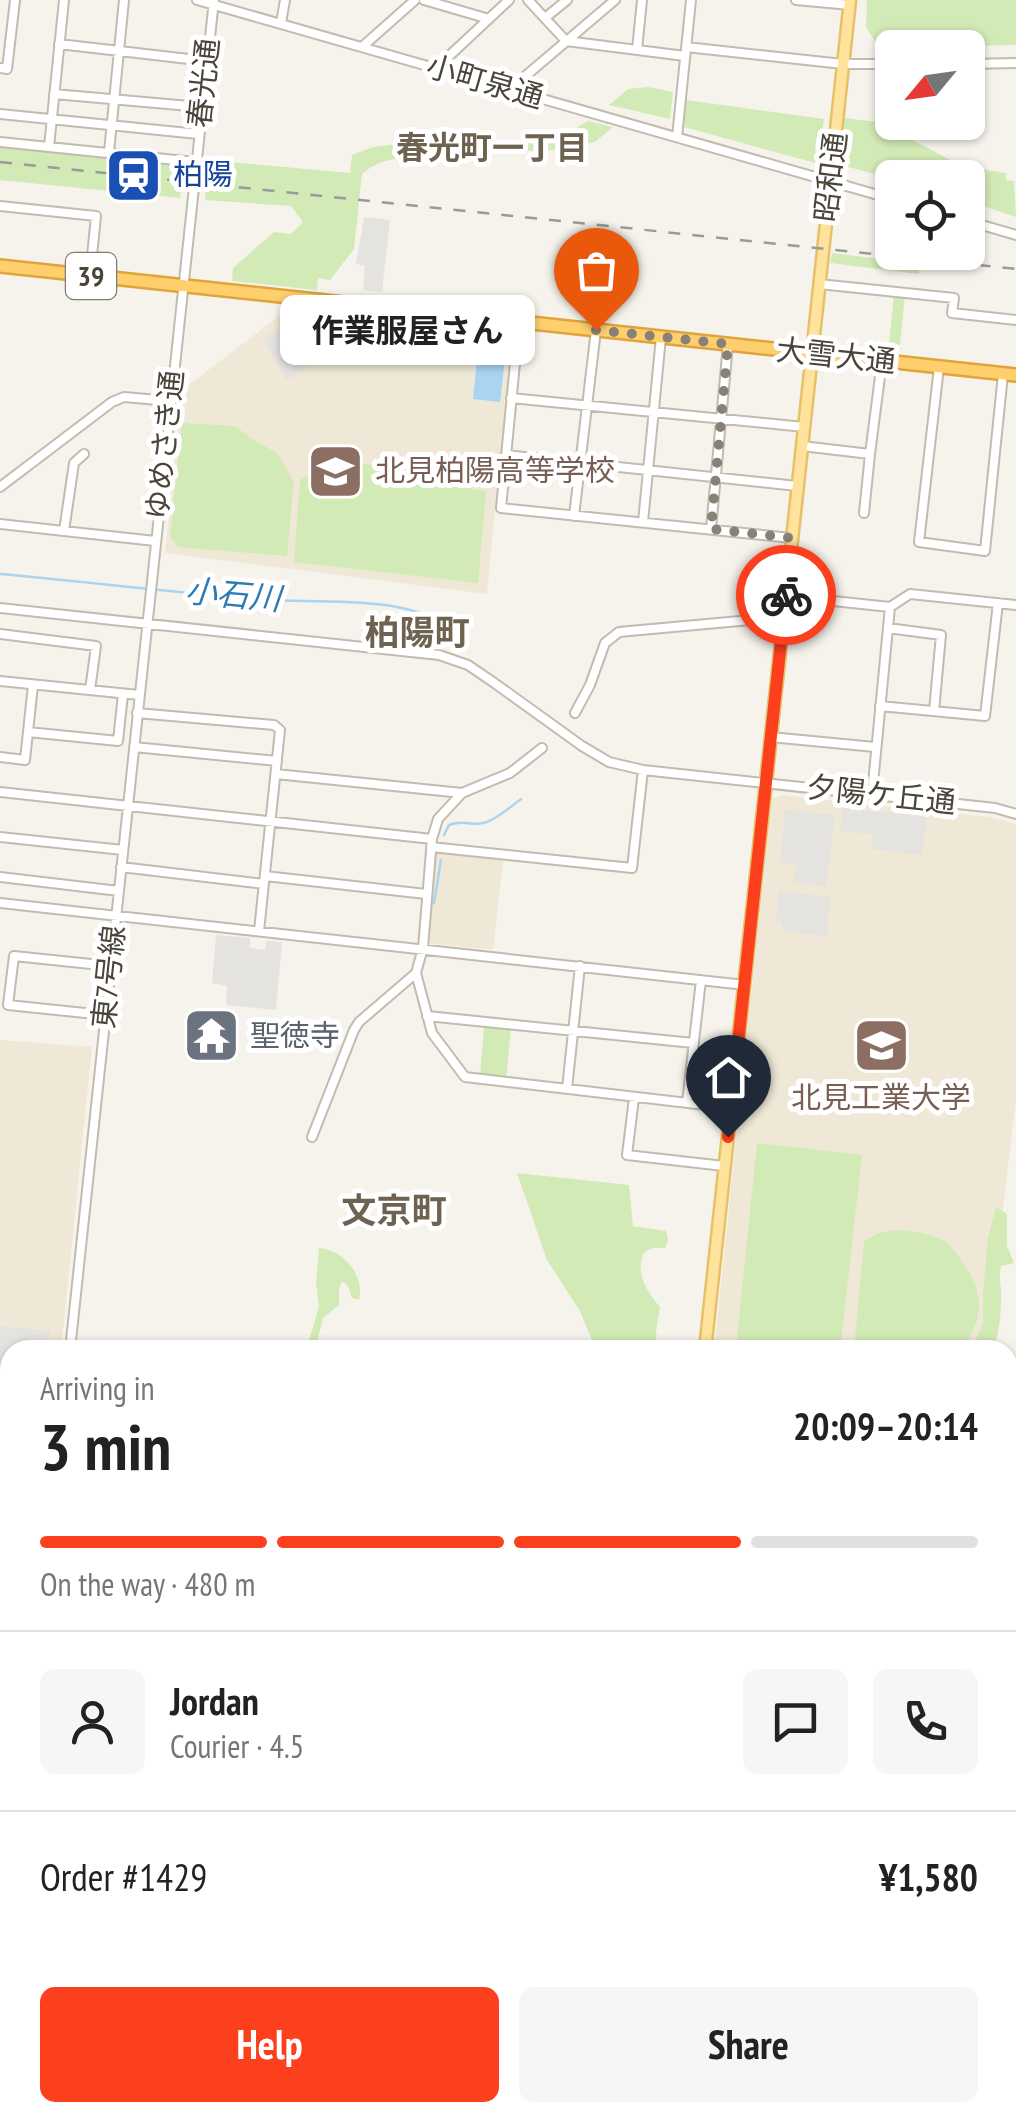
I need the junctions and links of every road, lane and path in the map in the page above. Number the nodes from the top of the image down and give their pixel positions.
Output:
1 (14, 0) edge
2 (64, 0) edge
3 (124, 0) edge
4 (196, 0) edge
5 (284, 0) edge
6 (415, 0) edge
7 (424, 0) edge
8 (509, 0) edge
9 (528, 0) edge
10 (567, 0) edge
11 (615, 0) edge
12 (642, 0) edge
13 (692, 0) edge
14 (796, 0) edge
15 (214, 2) edge
16 (850, 3) edge
17 (545, 18) junction
18 (489, 19) junction
19 (281, 23) junction
20 (566, 41) junction
21 (59, 44) junction
22 (362, 47) junction
23 (637, 50) junction
24 (120, 52) junction
25 (686, 52) junction
26 (206, 61) junction
27 (843, 64) junction
28 (875, 64) edge
29 (985, 64) edge
30 (1016, 64) edge
31 (0, 68) edge
32 (443, 70) junction
33 (508, 90) junction
34 (54, 94) junction
35 (115, 99) junction
36 (201, 107) junction
37 (0, 114) edge
38 (52, 118) junction
39 (112, 124) junction
40 (198, 134) junction
41 (677, 136) junction
42 (0, 142) edge
43 (48, 147) junction
44 (109, 152) junction
45 (196, 162) junction
46 (831, 180) junction
47 (875, 194) edge
48 (0, 206) edge
49 (985, 225) edge
50 (1016, 235) edge
51 (0, 266) edge
52 (90, 276) junction
53 (819, 284) junction
54 (183, 286) junction
55 (1016, 320) edge
56 (518, 322) junction
57 (596, 330) junction
58 (661, 337) junction
59 (728, 344) junction
60 (811, 354) junction
61 (882, 361) junction
62 (939, 367) junction
63 (1010, 375) edge
64 (512, 398) junction
65 (170, 401) junction
66 (588, 405) junction
67 (655, 412) junction
68 (722, 418) junction
69 (804, 427) junction
70 (802, 446) junction
71 (84, 454) dead end
72 (870, 454) junction
73 (506, 455) junction
74 (582, 463) junction
75 (648, 471) junction
76 (716, 478) junction
77 (797, 486) junction
78 (0, 487) edge
79 (864, 513) dead end
80 (574, 516) junction
81 (643, 522) junction
82 (0, 524) edge
83 (711, 529) junction
84 (64, 531) junction
85 (792, 538) junction
86 (155, 541) junction
87 (786, 596) junction
88 (998, 603) junction
89 (149, 604) joint
90 (1016, 605) edge
91 (890, 607) junction
92 (0, 608) edge
93 (784, 617) junction
94 (148, 623) junction
95 (888, 628) junction
96 (0, 634) edge
97 (0, 681) edge
98 (32, 684) junction
99 (90, 690) junction
100 (122, 694) junction
101 (139, 695) junction
102 (880, 706) junction
103 (934, 711) junction
104 (575, 712) dead end
105 (137, 713) junction
106 (28, 732) junction
107 (770, 737) junction
108 (134, 746) junction
109 (876, 747) junction
110 (542, 748) dead end
111 (0, 757) edge
112 (276, 761) junction
113 (643, 770) junction
114 (276, 774) junction
115 (766, 782) junction
116 (0, 792) edge
117 (462, 793) junction
118 (872, 794) junction
119 (127, 806) junction
120 (1016, 814) edge
121 (270, 822) junction
122 (0, 837) edge
123 (431, 843) junction
124 (123, 850) junction
125 (121, 867) junction
126 (0, 877) edge
127 (264, 880) junction
128 (119, 891) junction
129 (426, 894) junction
130 (0, 903) edge
131 (116, 917) junction
132 (259, 931) junction
133 (423, 948) junction
134 (110, 966) junction
135 (580, 966) junction
136 (416, 973) junction
137 (702, 980) junction
138 (744, 984) junction
139 (104, 1015) junction
140 (428, 1016) junction
141 (572, 1032) junction
142 (694, 1043) junction
143 (567, 1089) junction
144 (634, 1098) junction
145 (687, 1103) junction
146 (730, 1108) junction
147 (312, 1137) dead end
148 (724, 1166) junction
149 (71, 1340) edge
150 (706, 1340) edge

1 - 31 street
2 - 21 street
3 - 24 street
4 - 15 street, 小町泉通
5 - 19 street
6 - 22 street
7 - 18 street
8 - 18 street
9 - 17 street
10 - 17 street
11 - 20 street
12 - 23 street
13 - 25 street
14 - 16 street
15 - 19 street, 小町泉通
15 - 26 street, 春光通
16 - 27 main road, 昭和通
17 - 20 street
18 - 32 street
19 - 22 street, 小町泉通
20 - 23 street
20 - 33 street
21 - 24 street
21 - 34 street
22 - 32 street, 小町泉通
23 - 25 street
24 - 26 street
24 - 35 street
25 - 27 street
25 - 41 street
26 - 36 street, 春光通
27 - 28 street
27 - 46 main road, 昭和通
29 - 30 street
32 - 33 street, 小町泉通
33 - 41 street, 小町泉通
34 - 35 street
34 - 38 street
35 - 36 street
35 - 39 street
36 - 40 street, 春光通
37 - 38 street
38 - 39 street
38 - 43 street
39 - 40 street
39 - 44 street
40 - 45 street, 春光通
41 - 46 street, 小町泉通
42 - 43 street
43 - 44 street
44 - 45 street
45 - 54 street, 春光通
46 - 47 street, 小町泉通
46 - 53 main road, 昭和通
48 - 52 street
49 - 50 street
51 - 52 highway, 大雪大通 / 39
52 - 54 highway, 大雪大通 / 39
53 - 55 street
53 - 60 main road, 昭和通
54 - 56 highway, 大雪大通 / 39
54 - 65 street, ゆめさき通
56 - 57 highway, 大雪大通 / 39
56 - 64 street
57 - 58 highway, 大雪大通 / 39
57 - 66 street
58 - 59 highway, 大雪大通 / 39
58 - 67 street
59 - 60 highway, 大雪大通 / 39
59 - 68 street
60 - 61 highway, 大雪大通 / 39
60 - 69 main road, 昭和通
61 - 62 highway, 大雪大通 / 39
61 - 72 street
62 - 63 highway, 大雪大通 / 39
62 - 63 street
64 - 66 street
64 - 73 street
65 - 78 street
65 - 86 street, ゆめさき通
66 - 67 street
66 - 74 street
67 - 68 street
67 - 75 street
68 - 69 street
68 - 76 street
69 - 70 main road, 昭和通
70 - 72 street
70 - 77 main road, 昭和通
71 - 84 street
72 - 79 street
73 - 74 street
73 - 80 street
74 - 75 street
74 - 80 street
75 - 76 street
75 - 81 street
76 - 77 street
76 - 83 street
77 - 85 main road, 昭和通
80 - 81 street
81 - 83 street
82 - 84 street
83 - 85 street
84 - 86 street
85 - 87 main road, 昭和通
86 - 89 street, ゆめさき通
87 - 91 street
87 - 93 main road, 昭和通
88 - 90 street
88 - 91 street
88 - 103 street
89 - 94 street, 東7号線
91 - 95 street
92 - 94 street, 夕陽ケ丘通
93 - 104 street
93 - 107 main road, 昭和通
94 - 101 street, 東7号線
94 - 113 street, 夕陽ケ丘通
95 - 102 street
95 - 103 street
96 - 99 street
97 - 98 street
98 - 99 street
98 - 106 street
99 - 100 street
100 - 101 street
100 - 106 street
101 - 105 street, 東7号線
102 - 103 street
102 - 109 street
105 - 108 street, 東7号線
105 - 112 street
106 - 111 street
107 - 109 street
107 - 115 main road, 昭和通
108 - 112 street
108 - 119 street, 東7号線
109 - 118 street
110 - 117 street
112 - 114 street
113 - 115 street, 夕陽ケ丘通
113 - 123 street
114 - 117 street
114 - 121 street
115 - 118 street, 夕陽ケ丘通
115 - 138 main road, 昭和通
116 - 119 street
117 - 123 street
118 - 120 street, 夕陽ケ丘通
119 - 121 street
119 - 124 street, 東7号線
121 - 123 street
121 - 127 street
122 - 124 street
123 - 129 street
124 - 125 street, 東7号線
125 - 127 street
125 - 128 street, 東7号線
126 - 128 street
127 - 129 street
127 - 132 street
128 - 131 street, 東7号線
129 - 133 street
130 - 131 street
131 - 132 street
131 - 134 street, 東7号線
132 - 133 street
133 - 135 street
133 - 136 street
134 - 139 street, 東7号線
134 - 139 street
135 - 137 street
135 - 141 street
136 - 140 street
136 - 147 street
137 - 138 street
137 - 142 street
138 - 146 main road, 昭和通
139 - 149 street, 東7号線
140 - 141 street
140 - 143 street
141 - 142 street
141 - 143 street
142 - 145 street
143 - 144 street
144 - 145 street
144 - 148 street
145 - 146 street
146 - 148 main road, 昭和通
148 - 150 main road, 昭和通

